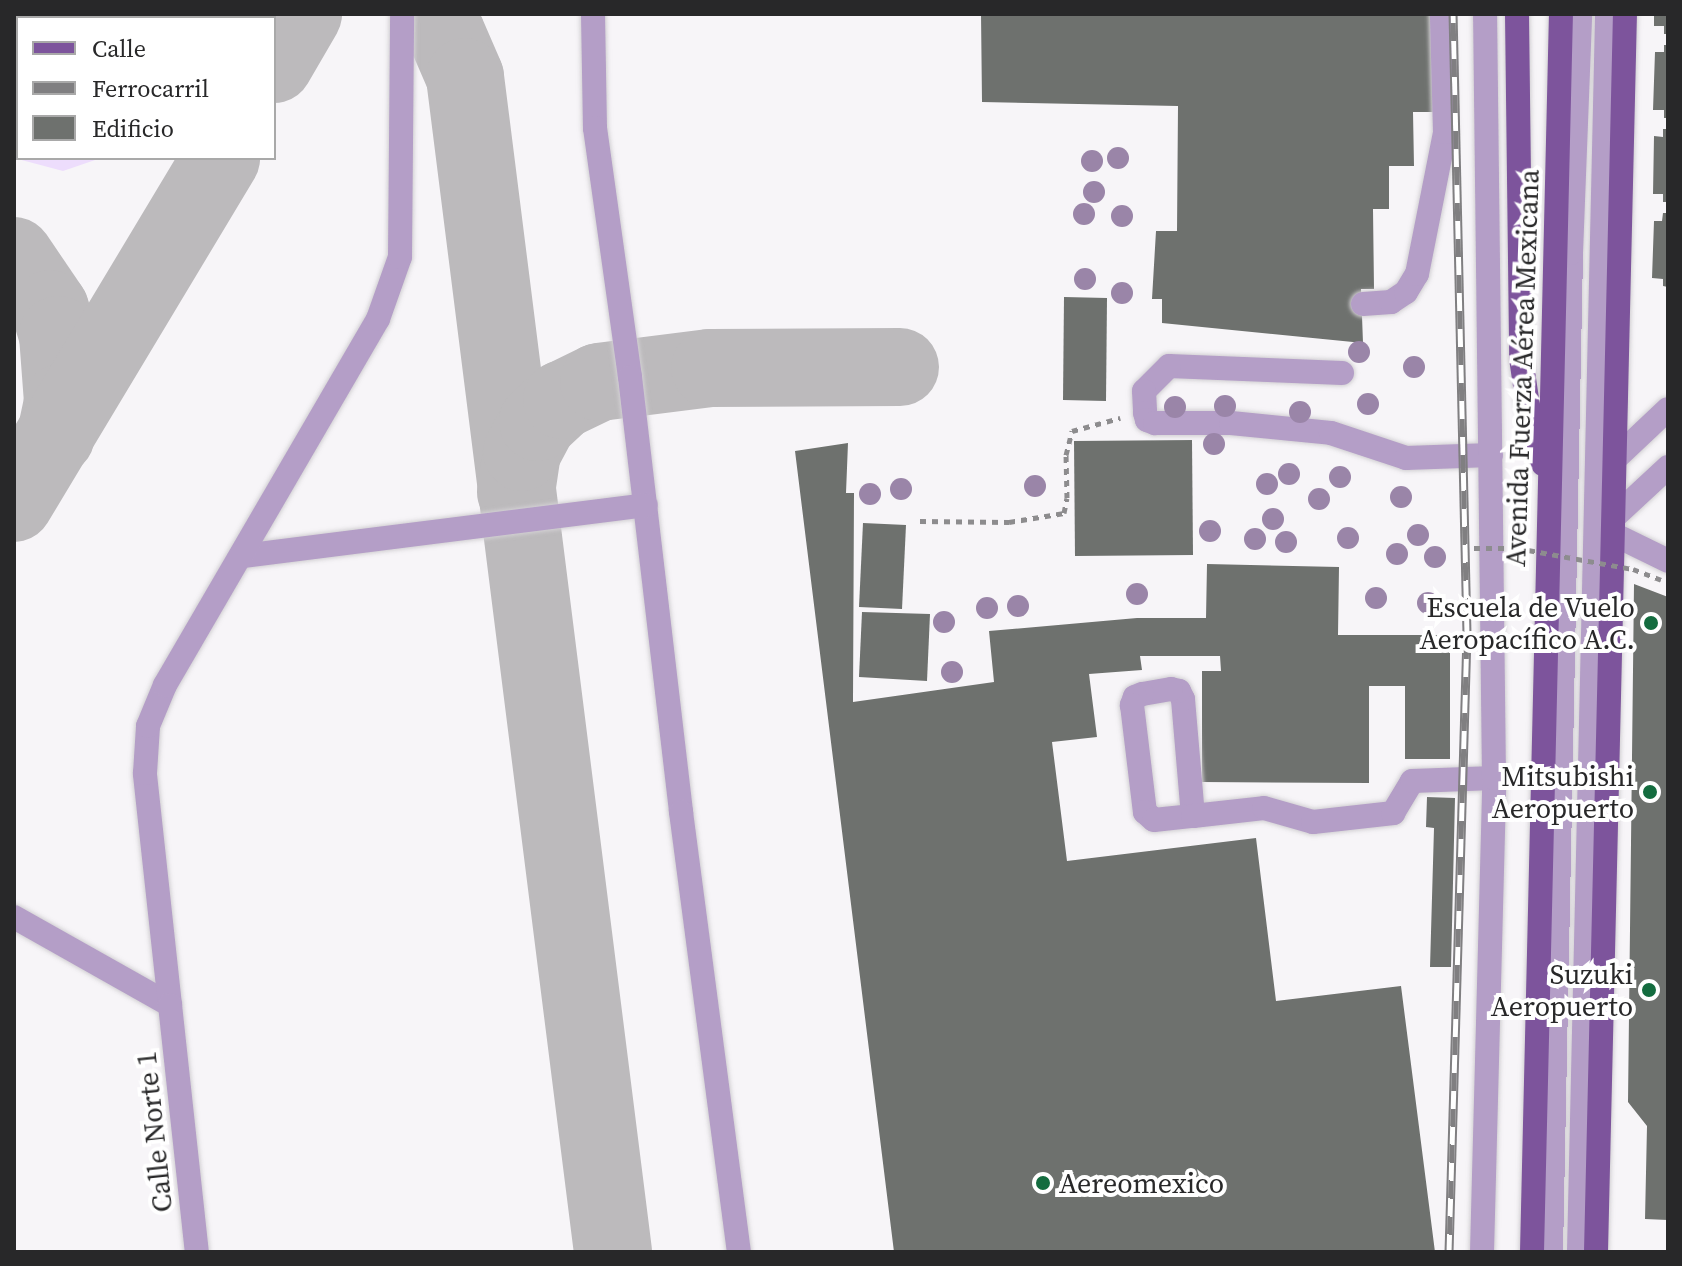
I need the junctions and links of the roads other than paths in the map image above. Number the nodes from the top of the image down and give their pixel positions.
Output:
1 (402, 14) edge
2 (593, 14) edge
3 (1442, 14) edge
4 (1485, 14) edge
5 (1517, 14) edge
6 (1561, 14) edge
7 (1580, 14) edge
8 (1607, 14) edge
9 (1625, 14) edge
10 (1363, 304) dead end
11 (1342, 373) dead end
12 (1668, 409) edge
13 (1491, 455) junction
14 (1616, 458) junction
15 (1668, 467) edge
16 (1551, 493) junction
17 (646, 505) junction
18 (1613, 526) junction
19 (243, 556) junction
20 (1664, 570) edge
21 (1494, 778) junction
22 (1193, 816) junction
23 (14, 917) edge
24 (170, 1005) junction
25 (197, 1252) edge
26 (739, 1252) edge
27 (1482, 1252) edge
28 (1532, 1252) edge
29 (1551, 1252) edge
30 (1579, 1252) edge
31 (1596, 1252) edge

1 - 19 street, Calle Norte 1
2 - 17 street
3 - 10 street
4 - 13 street
5 - 16 main road
6 - 16 main road, Avenida Fuerza Aérea Mexicana
7 - 29 street
8 - 30 street
9 - 14 main road
11 - 13 street
12 - 14 street
13 - 21 street
14 - 18 main road
15 - 18 street
16 - 28 main road, Avenida Fuerza Aérea Mexicana
17 - 19 street
17 - 26 street
18 - 20 street
18 - 31 main road
19 - 24 street, Calle Norte 1
21 - 22 street
21 - 27 street
22 - 22 street
23 - 24 street
24 - 25 street, Calle Norte 1

